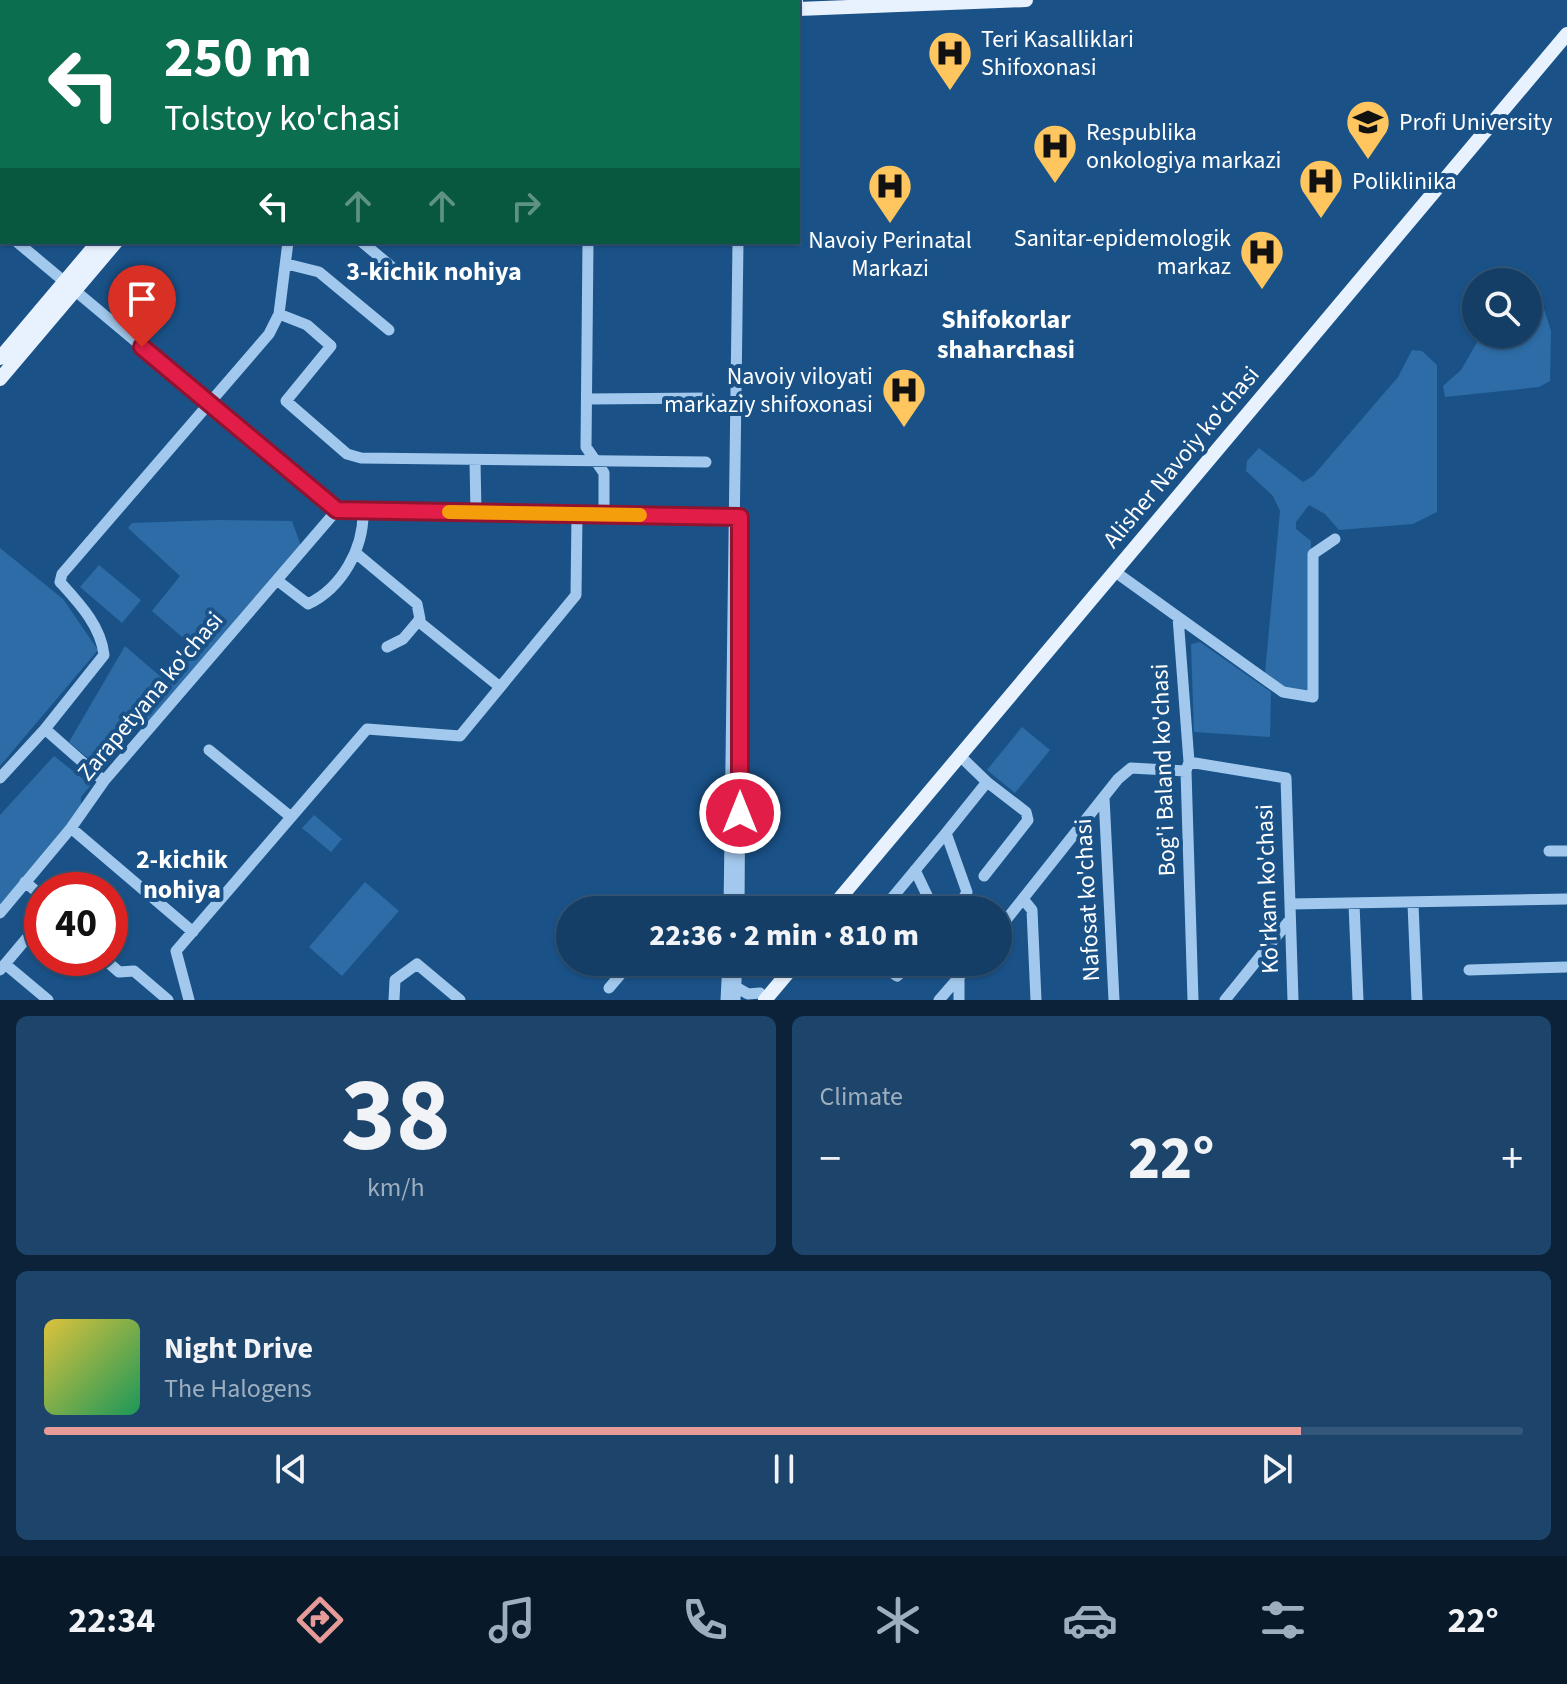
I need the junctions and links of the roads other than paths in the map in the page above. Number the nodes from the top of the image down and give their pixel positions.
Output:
1 (1026, 0) edge
2 (837, 4) edge
3 (800, 9) edge
4 (1567, 34) edge
5 (1567, 44) edge
6 (19, 244) edge
7 (97, 244) edge
8 (114, 244) edge
9 (288, 244) edge
10 (364, 244) edge
11 (588, 244) edge
12 (738, 244) edge
13 (745, 244) edge
14 (287, 264) junction
15 (393, 268) dead end
16 (69, 286) junction
17 (279, 314) junction
18 (389, 330) dead end
19 (0, 358) edge
20 (0, 379) edge
21 (710, 398) dead end
22 (587, 399) junction
23 (210, 405) junction
24 (475, 460) junction
25 (706, 462) dead end
26 (598, 463) junction
27 (337, 510) junction
28 (363, 511) junction
29 (476, 513) junction
30 (577, 514) junction
31 (604, 515) junction
32 (737, 517) junction
33 (1335, 539) dead end
34 (357, 554) junction
35 (1117, 574) junction
36 (278, 581) junction
37 (1178, 617) junction
38 (419, 620) junction
39 (387, 647) dead end
40 (500, 687) junction
41 (45, 729) junction
42 (209, 750) dead end
43 (963, 758) junction
44 (1188, 766) junction
45 (0, 778) edge
46 (104, 781) junction
47 (987, 782) junction
48 (1104, 797) junction
49 (291, 817) junction
50 (71, 828) junction
51 (946, 833) junction
52 (1549, 851) dead end
53 (1567, 851) edge
54 (915, 870) junction
55 (34, 872) edge
56 (984, 876) dead end
57 (24, 883) edge
58 (729, 896) edge
59 (739, 896) edge
60 (842, 896) edge
61 (853, 896) edge
62 (895, 896) edge
63 (927, 896) edge
64 (965, 896) edge
65 (1023, 899) junction
66 (1567, 899) edge
67 (1291, 904) junction
68 (1354, 904) junction
69 (1413, 904) junction
70 (0, 913) edge
71 (1012, 913) edge
72 (1288, 922) junction
73 (193, 932) junction
74 (24, 941) edge
75 (2, 967) edge
76 (1567, 967) edge
77 (1469, 970) dead end
78 (128, 971) edge
79 (619, 976) edge
80 (727, 976) edge
81 (775, 976) edge
82 (782, 976) edge
83 (961, 976) edge
84 (959, 979) junction
85 (609, 988) dead end
86 (735, 994) edge
87 (758, 999) edge
88 (48, 1000) edge
89 (168, 1000) edge
90 (189, 1000) edge
91 (394, 1000) edge
92 (460, 1000) edge
93 (726, 1000) edge
94 (939, 1000) edge
95 (959, 1000) edge
96 (1036, 1000) edge
97 (1114, 1000) edge
98 (1193, 1000) edge
99 (1225, 1000) edge
100 (1293, 1000) edge
101 (1358, 1000) edge
102 (1417, 1000) edge

1 - 2 main road
2 - 3 main road
4 - 35 main road, Alisher Navoiy ko'chasi
5 - 35 main road, Alisher Navoiy ko'chasi
6 - 16 street
7 - 16 main road
8 - 16 main road
9 - 14 street
10 - 15 street
11 - 22 street
12 - 32 street
13 - 32 street
14 - 17 street
14 - 18 street
16 - 19 main road
16 - 20 main road
16 - 23 street
17 - 23 street
17 - 24 street
21 - 22 street
22 - 26 street
23 - 27 street
23 - 41 street
24 - 26 street
24 - 29 street
25 - 26 street
26 - 31 street
27 - 28 street
27 - 36 street, Zarapetyana ko'chasi
28 - 29 street
28 - 34 street
29 - 30 street
30 - 31 street
30 - 40 street
31 - 32 street
32 - 58 street
32 - 59 street
33 - 37 street
34 - 36 street
34 - 38 street
35 - 37 street
35 - 43 main road, Alisher Navoiy ko'chasi
36 - 46 street, Zarapetyana ko'chasi
37 - 44 street, Bog'i Baland ko'chasi
38 - 39 street
38 - 40 street
40 - 49 street
41 - 45 street
41 - 46 street
42 - 49 street
43 - 47 street
43 - 60 main road, Alisher Navoiy ko'chasi
43 - 61 main road, Alisher Navoiy ko'chasi
44 - 48 street
44 - 67 street, Ko'rkam ko'chasi
44 - 98 street, Bog'i Baland ko'chasi
46 - 50 street, Zarapetyana ko'chasi
47 - 51 street
47 - 56 street
48 - 65 street
48 - 97 street, Nafosat ko'chasi
49 - 73 street
50 - 55 street, Zarapetyana ko'chasi
50 - 73 street
51 - 54 street
51 - 64 street
52 - 53 street
54 - 62 street
54 - 63 street
57 - 70 street, Zarapetyana ko'chasi
65 - 71 street
65 - 96 street
66 - 69 street
67 - 68 street
67 - 72 street, Ko'rkam ko'chasi
68 - 69 street
68 - 101 street
69 - 102 street
72 - 99 street
72 - 100 street, Ko'rkam ko'chasi
73 - 90 street
74 - 75 street
75 - 88 street
76 - 77 street
78 - 89 street
79 - 85 street
80 - 93 street
81 - 87 main road
82 - 87 main road
83 - 84 street
84 - 94 street
84 - 95 street
86 - 87 street
91 - 92 street

